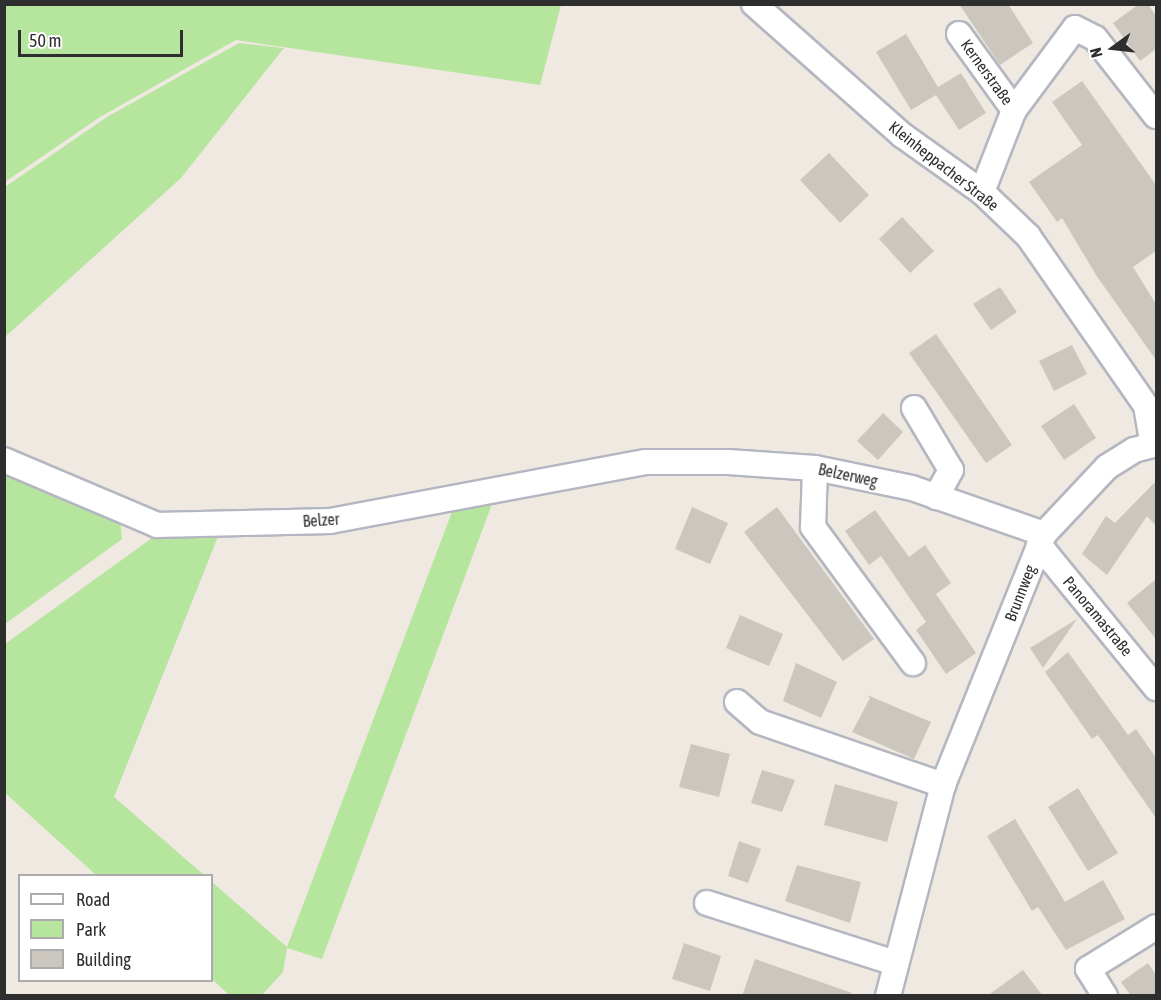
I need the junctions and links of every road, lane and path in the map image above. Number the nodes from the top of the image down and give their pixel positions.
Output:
1 (754, 4) edge
2 (959, 34) dead end
3 (1014, 110) junction
4 (1156, 116) edge
5 (982, 192) junction
6 (914, 408) dead end
7 (1155, 444) edge
8 (4, 460) edge
9 (645, 462) joint
10 (815, 468) junction
11 (936, 497) junction
12 (1041, 540) junction
13 (913, 663) dead end
14 (1156, 688) edge
15 (737, 702) dead end
16 (943, 785) junction
17 (707, 903) dead end
18 (1156, 927) edge
19 (895, 963) junction
20 (888, 996) edge
21 (896, 996) edge
22 (1105, 996) edge

1 - 5 street, Kleinheppacher Straße
2 - 3 street, Kernerstraße
3 - 4 street, Kernerstraße
3 - 5 street, Kernerstraße
5 - 7 street, Kleinheppacher Straße
6 - 11 street
7 - 12 street, Brunnweg
8 - 9 street, Belzer
9 - 10 street, Belzerweg
10 - 11 street, Belzerweg
10 - 13 street
11 - 12 street, Belzerweg
12 - 14 street, Panoramastraße
12 - 16 street, Brunnweg
15 - 16 street
16 - 19 street, Brunnweg
17 - 19 street
18 - 22 street
19 - 20 street, Brunnweg
19 - 21 street, Brunnweg

